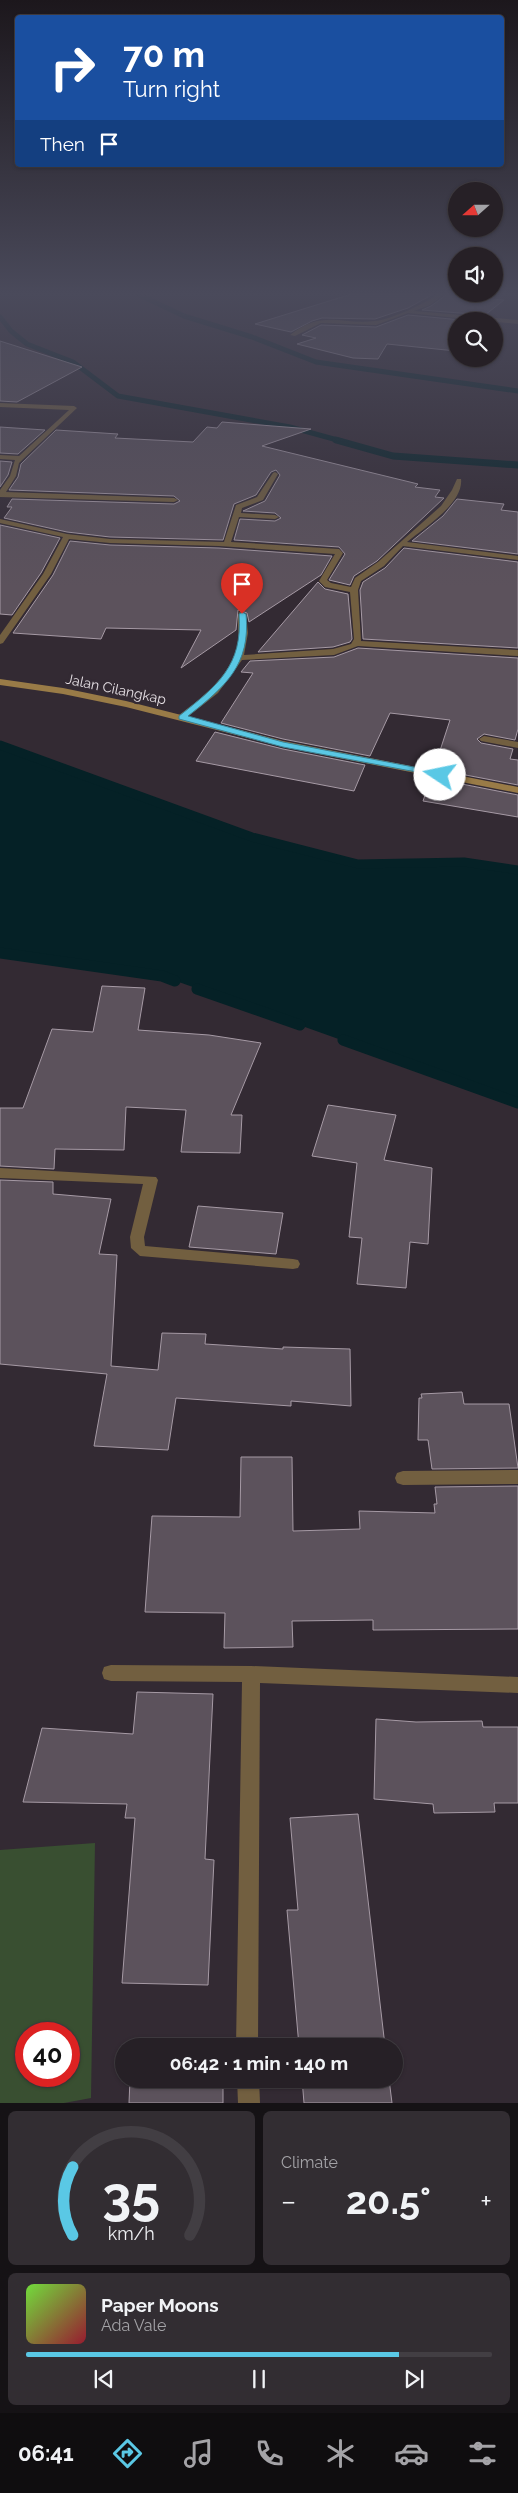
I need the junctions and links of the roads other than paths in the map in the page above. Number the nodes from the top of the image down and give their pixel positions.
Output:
1 (0, 404) edge
2 (0, 457) edge
3 (21, 458) junction
4 (275, 474) dead end
5 (459, 480) dead end
6 (2, 491) edge
7 (174, 500) dead end
8 (236, 515) junction
9 (275, 517) dead end
10 (0, 521) edge
11 (68, 536) junction
12 (227, 544) junction
13 (401, 544) junction
14 (518, 558) edge
15 (354, 590) junction
16 (242, 614) dead end
17 (0, 641) edge
18 (356, 644) junction
19 (518, 653) edge
20 (239, 658) junction
21 (0, 682) edge
22 (182, 717) junction
23 (484, 739) dead end
24 (518, 745) edge
25 (518, 790) edge
26 (0, 1173) edge
27 (293, 1264) dead end
28 (518, 1477) edge
29 (403, 1478) dead end
30 (111, 1673) dead end
31 (252, 1674) junction
32 (518, 1685) edge
33 (248, 2038) edge
34 (248, 2088) edge
35 (249, 2103) edge

1 - 3 street
2 - 3 street
3 - 6 street
4 - 8 street
5 - 13 street
6 - 7 street
8 - 9 street
8 - 12 street
10 - 11 street
11 - 12 street
11 - 17 street
12 - 15 street
13 - 14 street
13 - 15 street
15 - 18 street
16 - 20 street
18 - 19 street
18 - 20 street
20 - 22 street
21 - 22 street, Jalan Cilangkap
22 - 25 street, Jalan Cilangkap
23 - 24 street
26 - 27 street
28 - 29 street
30 - 31 street
31 - 32 street
31 - 33 street
34 - 35 street

